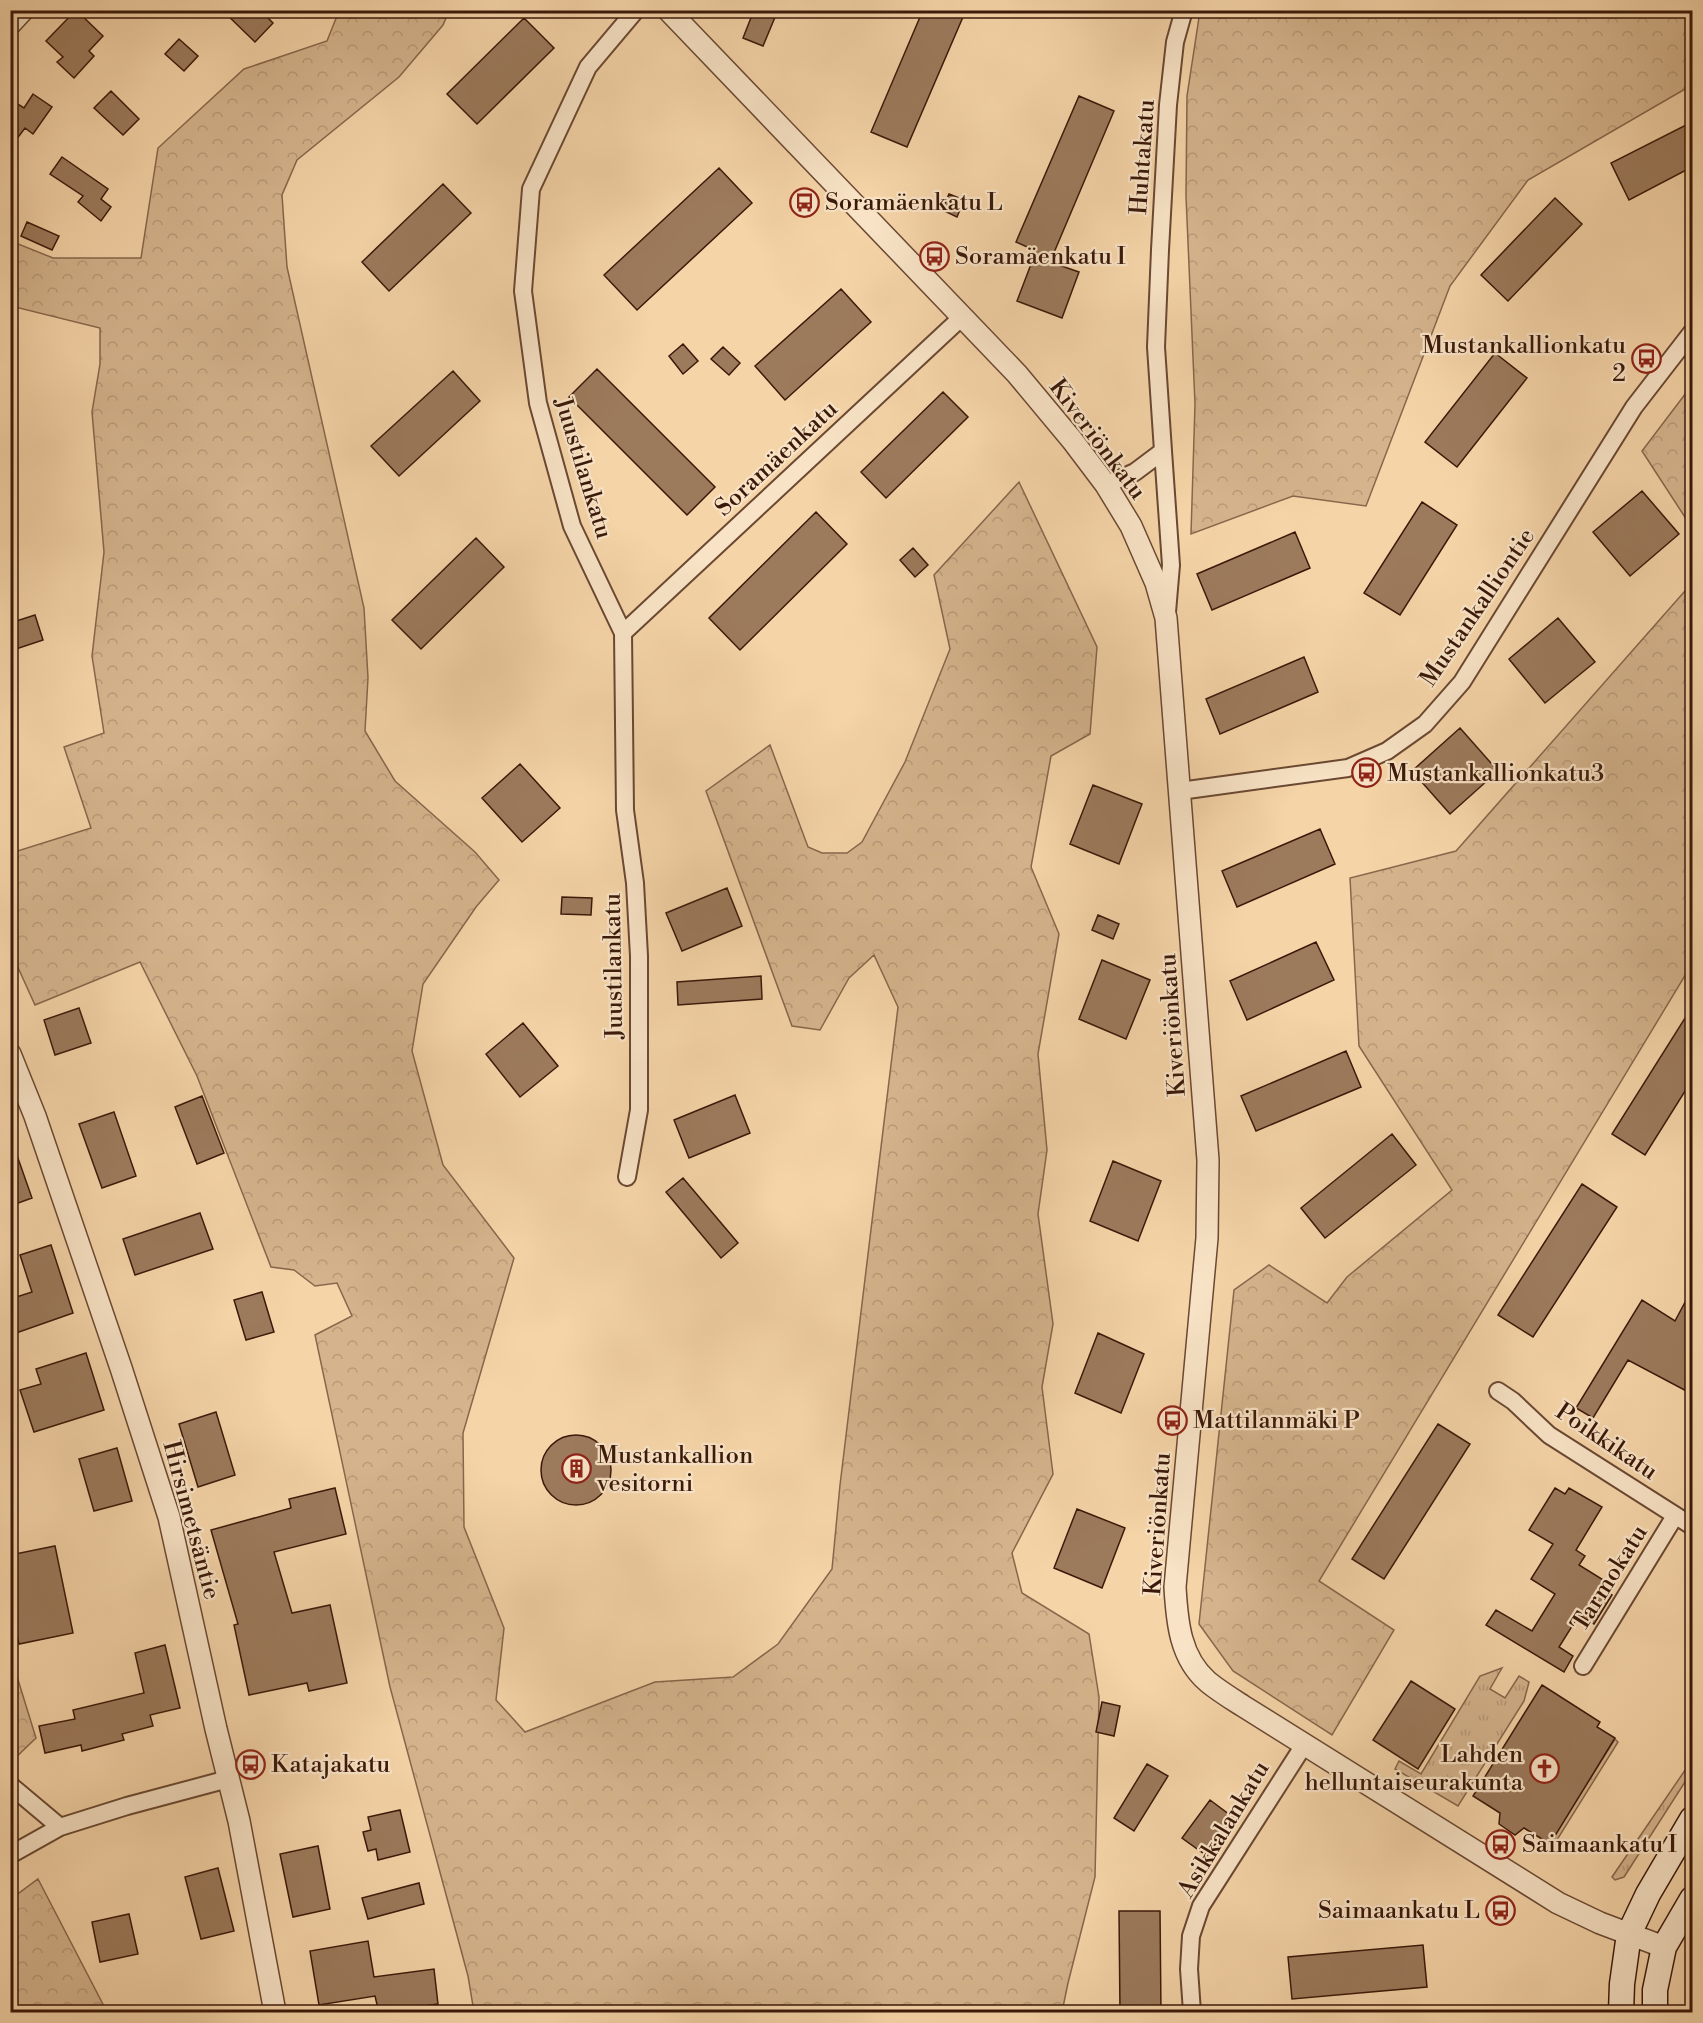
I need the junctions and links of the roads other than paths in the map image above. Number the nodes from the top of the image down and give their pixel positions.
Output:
1 (23, 10) edge
2 (636, 10) edge
3 (668, 10) edge
4 (1184, 10) edge
5 (10, 24) edge
6 (962, 317) junction
7 (1692, 332) edge
8 (1163, 451) junction
9 (1106, 484) junction
10 (1166, 618) junction
11 (623, 633) junction
12 (1180, 791) junction
13 (10, 1053) edge
14 (627, 1177) dead end
15 (1498, 1391) dead end
16 (1675, 1516) junction
17 (1692, 1526) edge
18 (1583, 1666) dead end
19 (1304, 1745) junction
20 (228, 1779) junction
21 (10, 1785) edge
22 (1692, 1819) edge
23 (60, 1827) junction
24 (10, 1855) edge
25 (1692, 1899) edge
26 (1629, 1934) junction
27 (1664, 1947) junction
28 (275, 2013) edge
29 (1192, 2013) edge
30 (1621, 2013) edge
31 (1655, 2013) edge

1 - 5 street
2 - 11 street, Juustilankatu
3 - 6 street, Kiveriönkatu
4 - 8 street, Huhtakatu
6 - 9 street, Kiveriönkatu
6 - 11 street, Soramäenkatu
7 - 12 street, Mustankalliontie
8 - 9 street
8 - 10 street, Huhtakatu
9 - 10 street, Kiveriönkatu
10 - 12 street, Kiveriönkatu
11 - 14 street, Juustilankatu
12 - 19 street, Kiveriönkatu
13 - 20 street, Hirsimetsäntie
15 - 16 street, Poikkikatu
16 - 17 street, Poikkikatu
16 - 18 street, Tarmokatu
19 - 26 street, Kiveriönkatu
19 - 29 street, Asikkalankatu
20 - 23 street
20 - 28 street, Hirsimetsäntie
21 - 23 street
22 - 26 main road
23 - 24 street
25 - 27 main road
26 - 27 street, Kiveriönkatu
26 - 30 main road
27 - 31 main road

